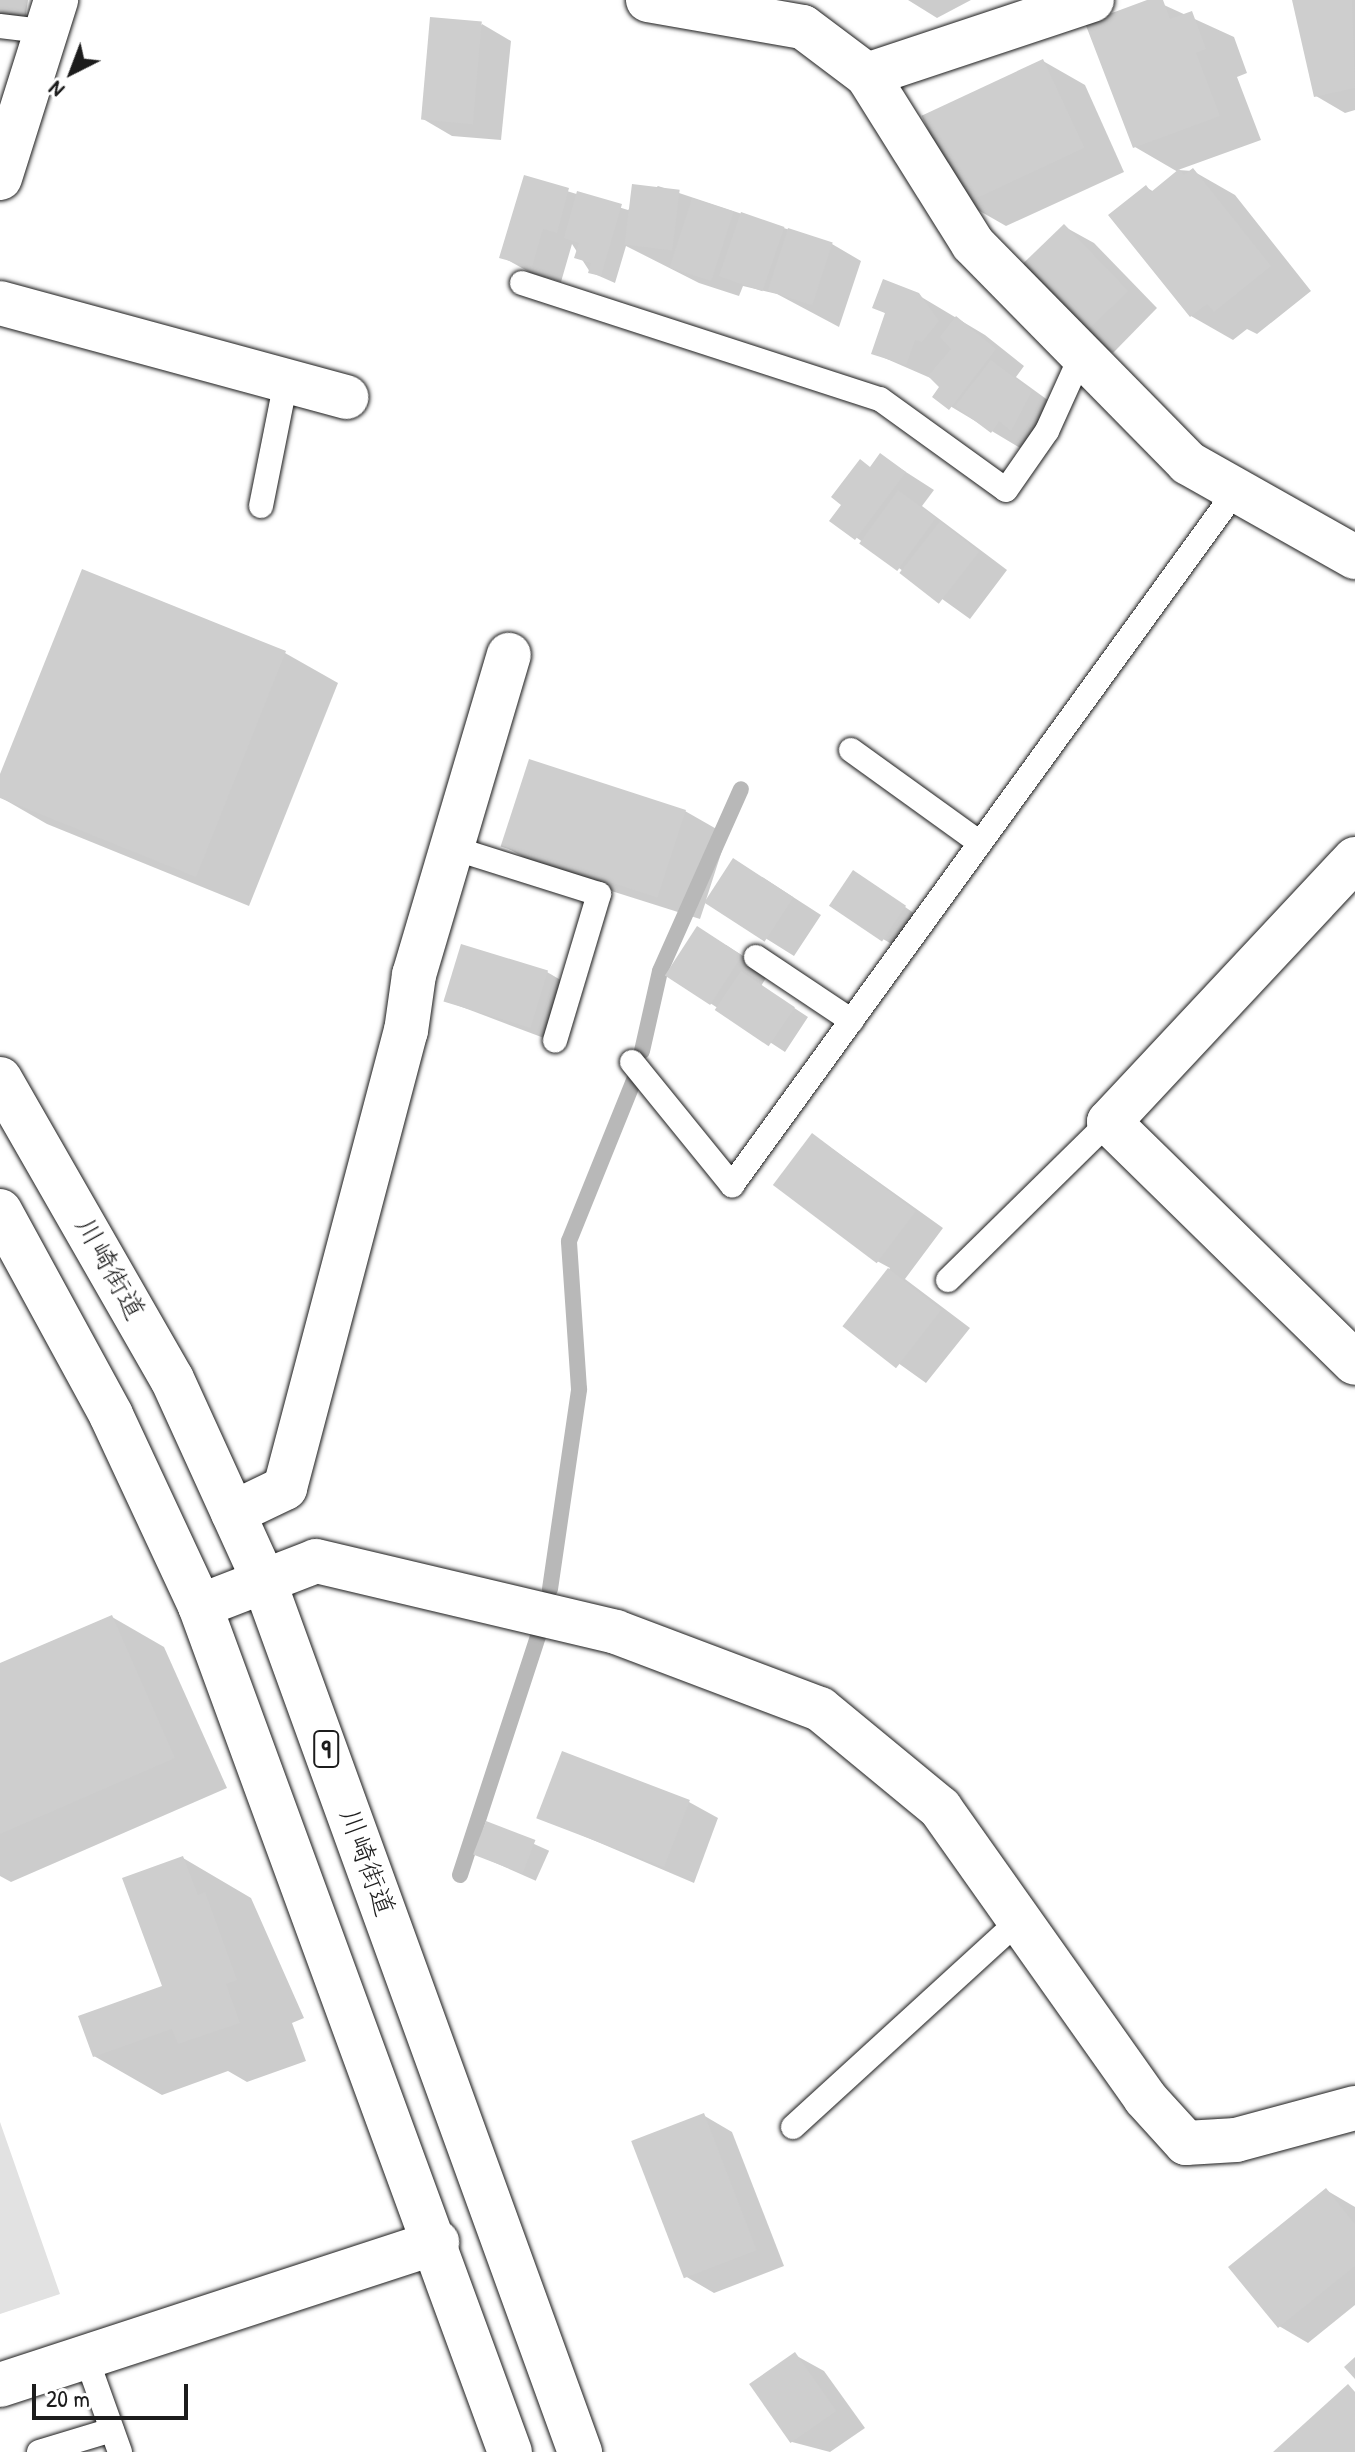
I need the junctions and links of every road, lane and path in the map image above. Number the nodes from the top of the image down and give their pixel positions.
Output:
1 (648, 0) edge
2 (1092, 0) edge
3 (33, 19) edge
4 (867, 75) junction
5 (0, 178) edge
6 (522, 283) dead end
7 (0, 303) edge
8 (1081, 356) junction
9 (286, 381) junction
10 (346, 397) dead end
11 (1235, 492) junction
12 (261, 506) dead end
13 (1355, 557) edge
14 (509, 655) dead end
15 (851, 750) dead end
16 (980, 843) junction
17 (453, 848) junction
18 (1355, 859) edge
19 (756, 957) dead end
20 (852, 1021) junction
21 (555, 1041) dead end
22 (632, 1062) dead end
23 (0, 1079) edge
24 (1109, 1122) junction
25 (0, 1211) edge
26 (948, 1280) dead end
27 (1355, 1363) edge
28 (233, 1513) junction
29 (264, 1581) junction
30 (200, 1606) junction
31 (1020, 1920) junction
32 (1355, 2108) edge
33 (793, 2127) dead end
34 (437, 2242) junction
35 (86, 2357) junction
36 (0, 2385) edge
37 (116, 2441) edge
38 (39, 2452) edge
39 (510, 2452) edge
40 (580, 2452) edge

1 - 4 street
2 - 4 street
3 - 5 street
4 - 8 street
6 - 8 lane
7 - 9 street
8 - 11 street
9 - 10 street
9 - 12 lane
11 - 13 street
11 - 16 lane
14 - 17 street
15 - 16 lane
16 - 20 lane
17 - 21 lane
17 - 28 street
18 - 24 street
19 - 20 lane
20 - 22 lane
23 - 28 street, 川崎街道 / 9
24 - 26 lane
24 - 27 street
25 - 30 street
28 - 29 street, 川崎街道 / 9
29 - 30 street
29 - 31 street
29 - 40 street, 川崎街道 / 9
30 - 34 street
31 - 32 street
31 - 33 lane
34 - 35 street
34 - 39 street
35 - 36 street
35 - 37 lane
37 - 38 lane

